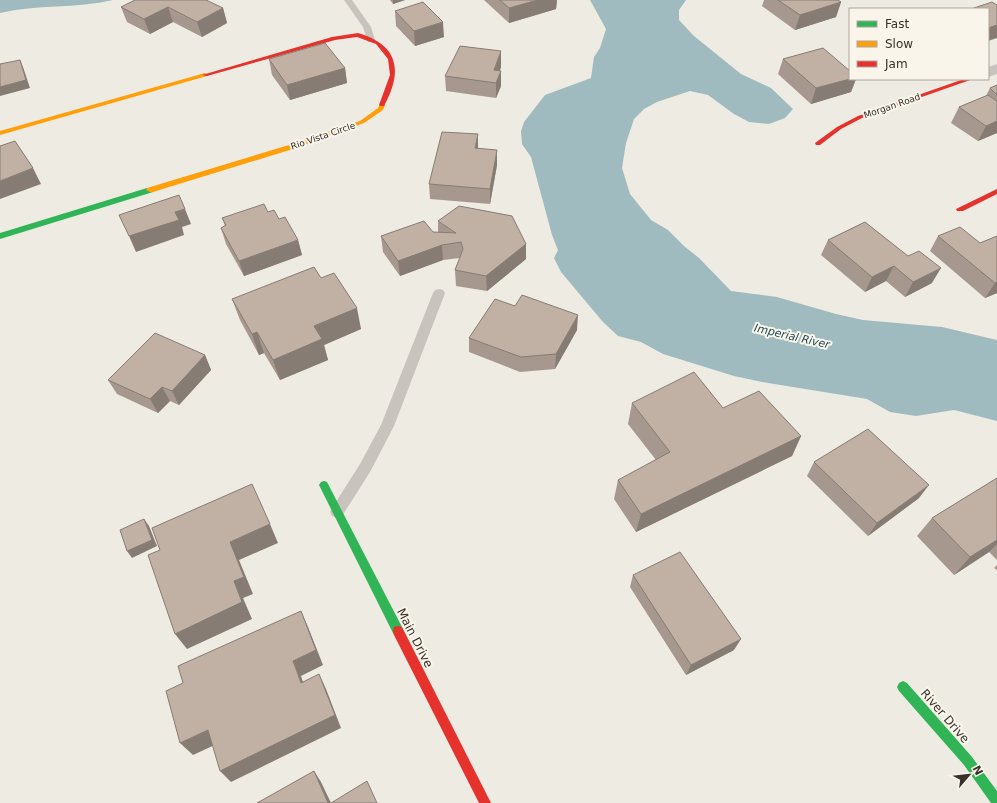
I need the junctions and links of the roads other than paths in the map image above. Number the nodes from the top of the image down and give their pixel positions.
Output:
1 (348, 0) edge
2 (371, 40) junction
3 (967, 80) edge
4 (0, 133) edge
5 (818, 143) dead end
6 (997, 191) edge
7 (960, 209) dead end
8 (0, 236) edge
9 (439, 293) dead end
10 (324, 485) dead end
11 (337, 512) junction
12 (903, 687) dead end
13 (997, 801) edge
14 (485, 803) edge

1 - 2 lane
2 - 4 street
2 - 8 street, Rio Vista Circle
3 - 5 street, Morgan Road
6 - 7 street
9 - 11 lane
10 - 11 street, Main Drive
11 - 14 street, Main Drive
12 - 13 street, River Drive

